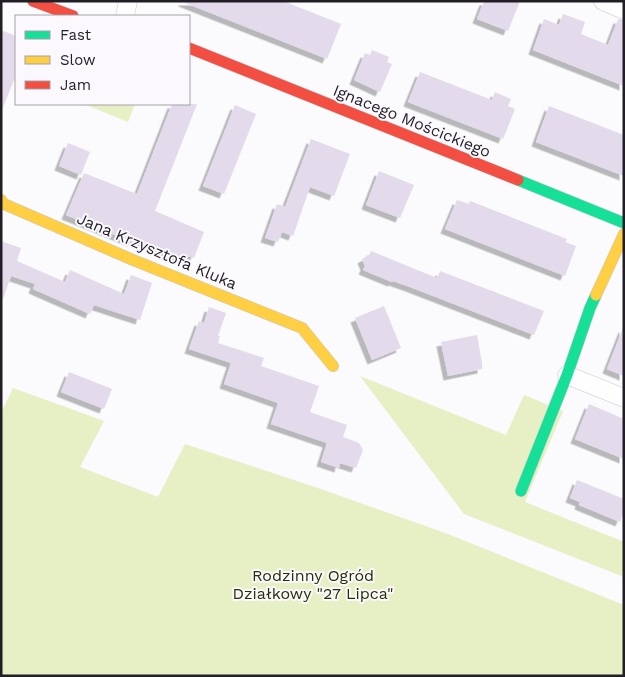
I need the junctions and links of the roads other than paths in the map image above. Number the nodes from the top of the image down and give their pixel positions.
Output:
1 (34, 1) edge
2 (128, 1) edge
3 (603, 1) edge
4 (624, 10) edge
5 (70, 15) edge
6 (125, 15) edge
7 (190, 48) edge
8 (1, 200) edge
9 (624, 223) edge
10 (624, 234) edge
11 (333, 366) dead end
12 (567, 375) junction
13 (624, 398) edge
14 (521, 491) dead end

1 - 5 street
2 - 6 street
3 - 4 street
7 - 9 street, Ignacego Mościckiego
8 - 11 street, Jana Krzysztofa Kluka
10 - 12 street
12 - 13 street
12 - 14 street

